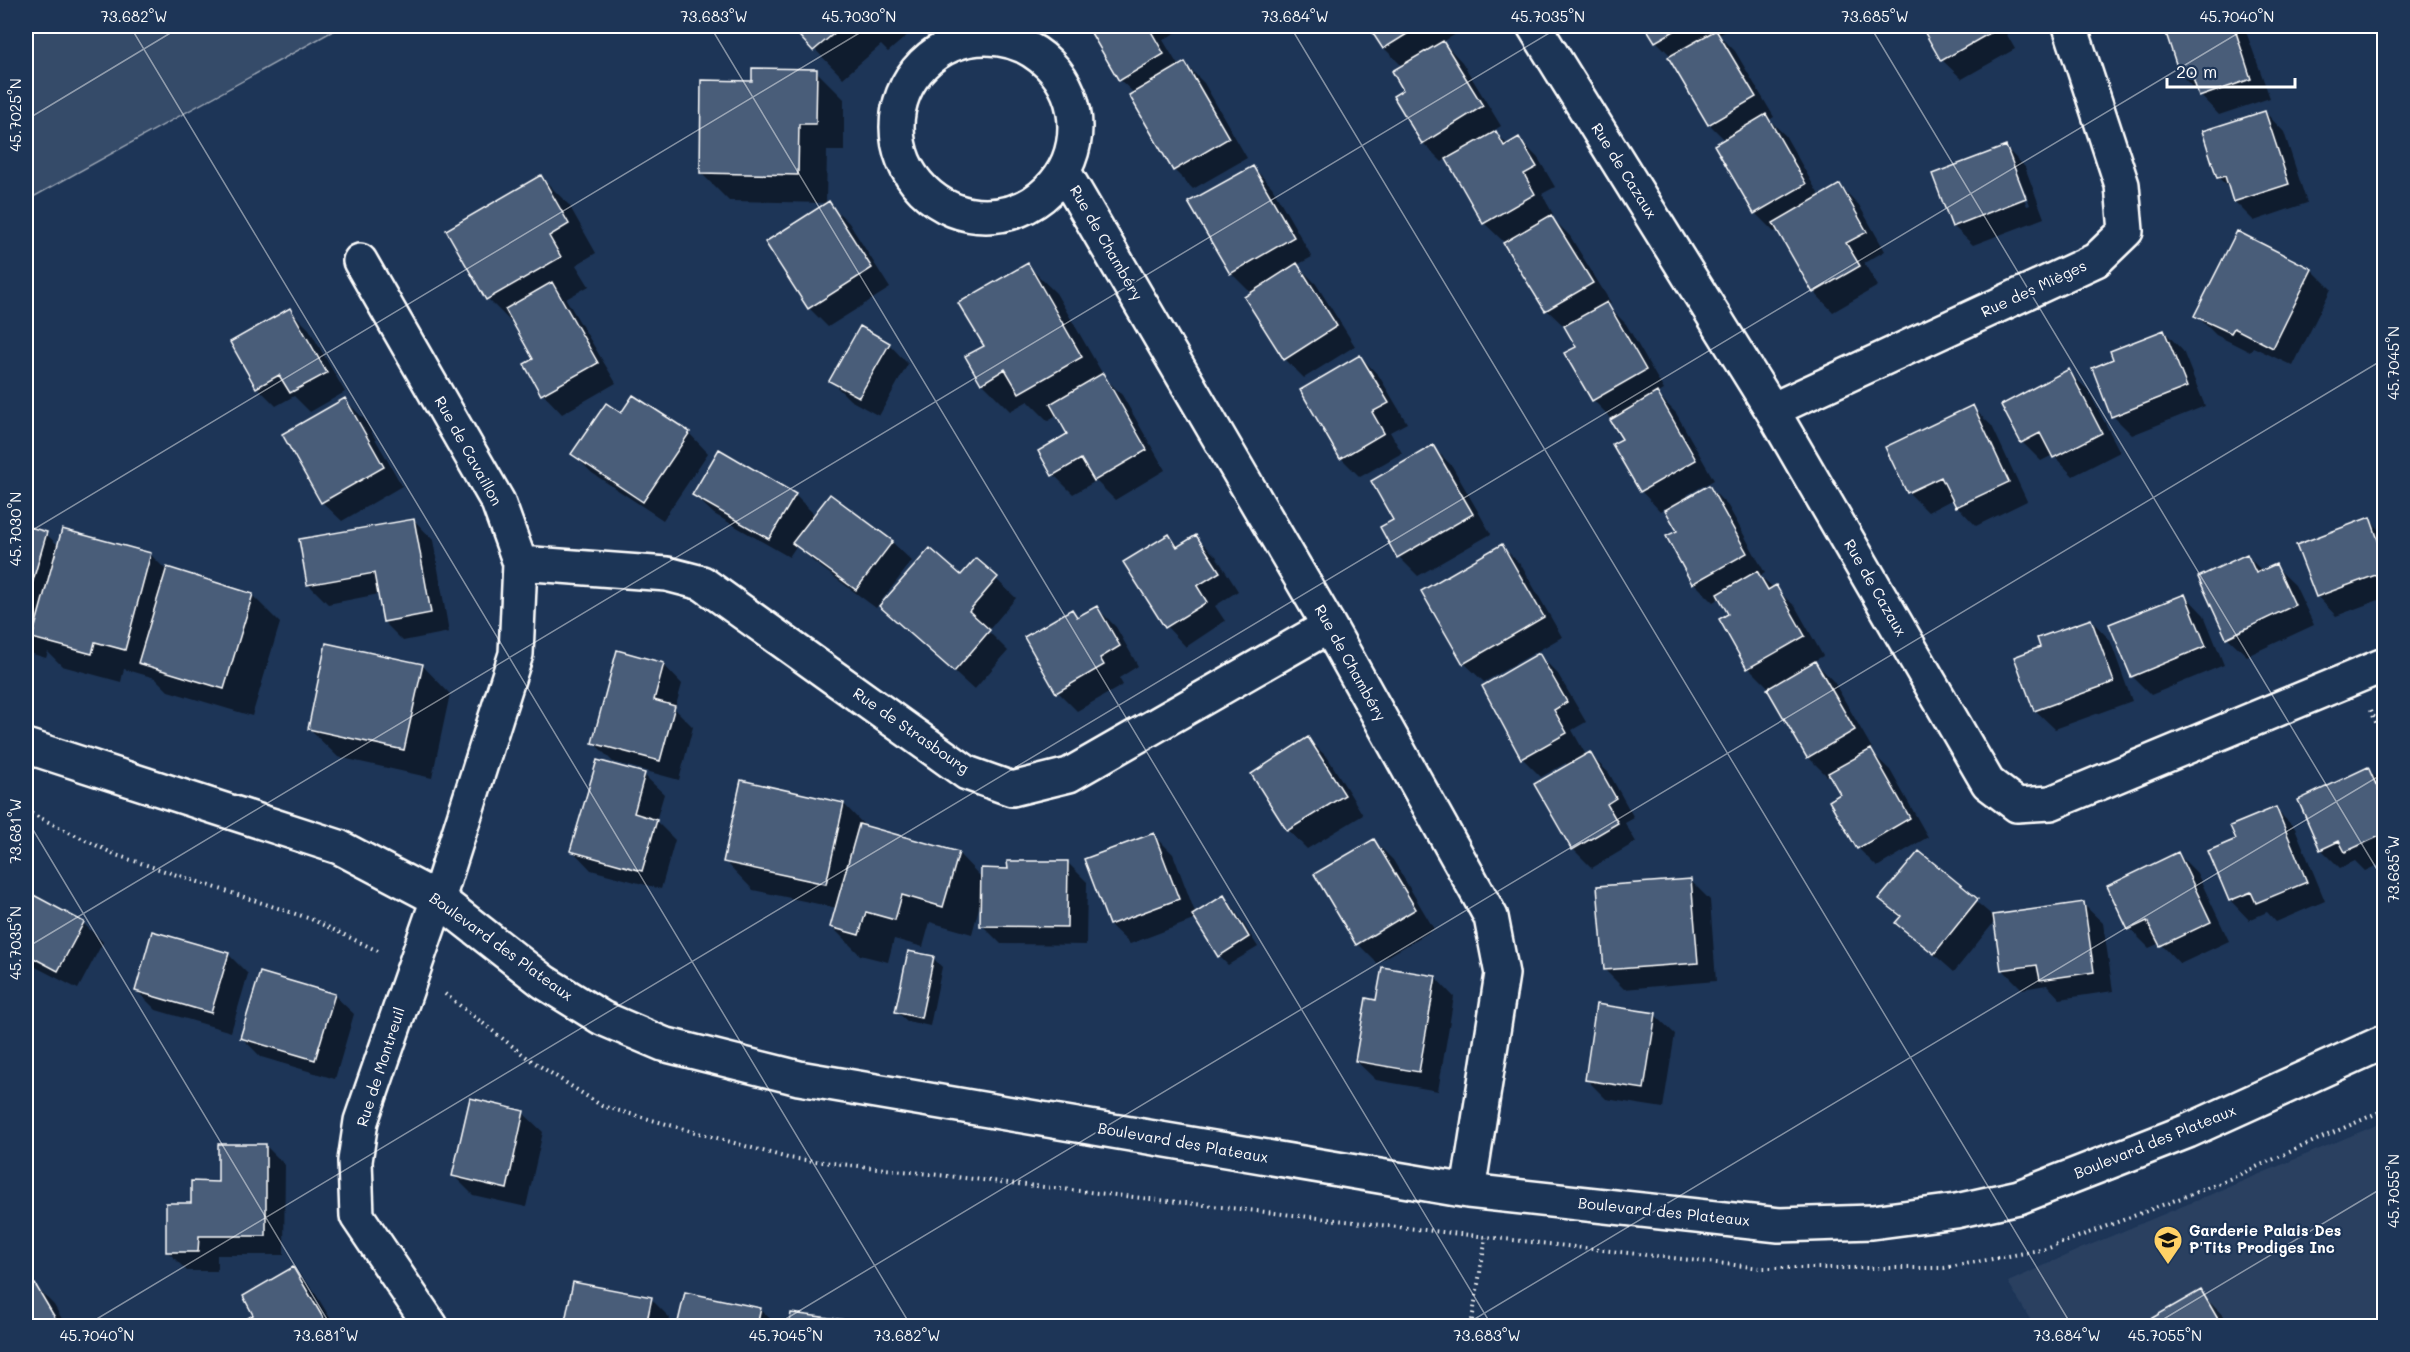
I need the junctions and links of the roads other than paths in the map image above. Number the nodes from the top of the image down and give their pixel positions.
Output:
1 (1534, 26) edge
2 (2070, 26) edge
3 (1028, 35) edge
4 (1064, 171) junction
5 (360, 261) dead end
6 (1772, 410) junction
7 (520, 563) junction
8 (1329, 626) junction
9 (2385, 665) edge
10 (26, 746) edge
11 (438, 899) junction
12 (2385, 1042) edge
13 (1468, 1191) junction
14 (432, 1326) edge

1 - 6 street, Rue de Cazaux
2 - 6 street, Rue des Mièges
3 - 4 street, Rue de Chambéry
3 - 4 street, Rue de Chambéry
4 - 8 street, Rue de Chambéry
5 - 7 street, Rue de Cavaillon
6 - 9 street, Rue de Cazaux
7 - 8 street, Rue de Strasbourg
7 - 11 street, Rue de Cavaillon
8 - 13 street, Rue de Chambéry
10 - 11 street, Boulevard des Plateaux
11 - 13 street, Boulevard des Plateaux
11 - 14 street, Rue de Montreuil
12 - 13 street, Boulevard des Plateaux

